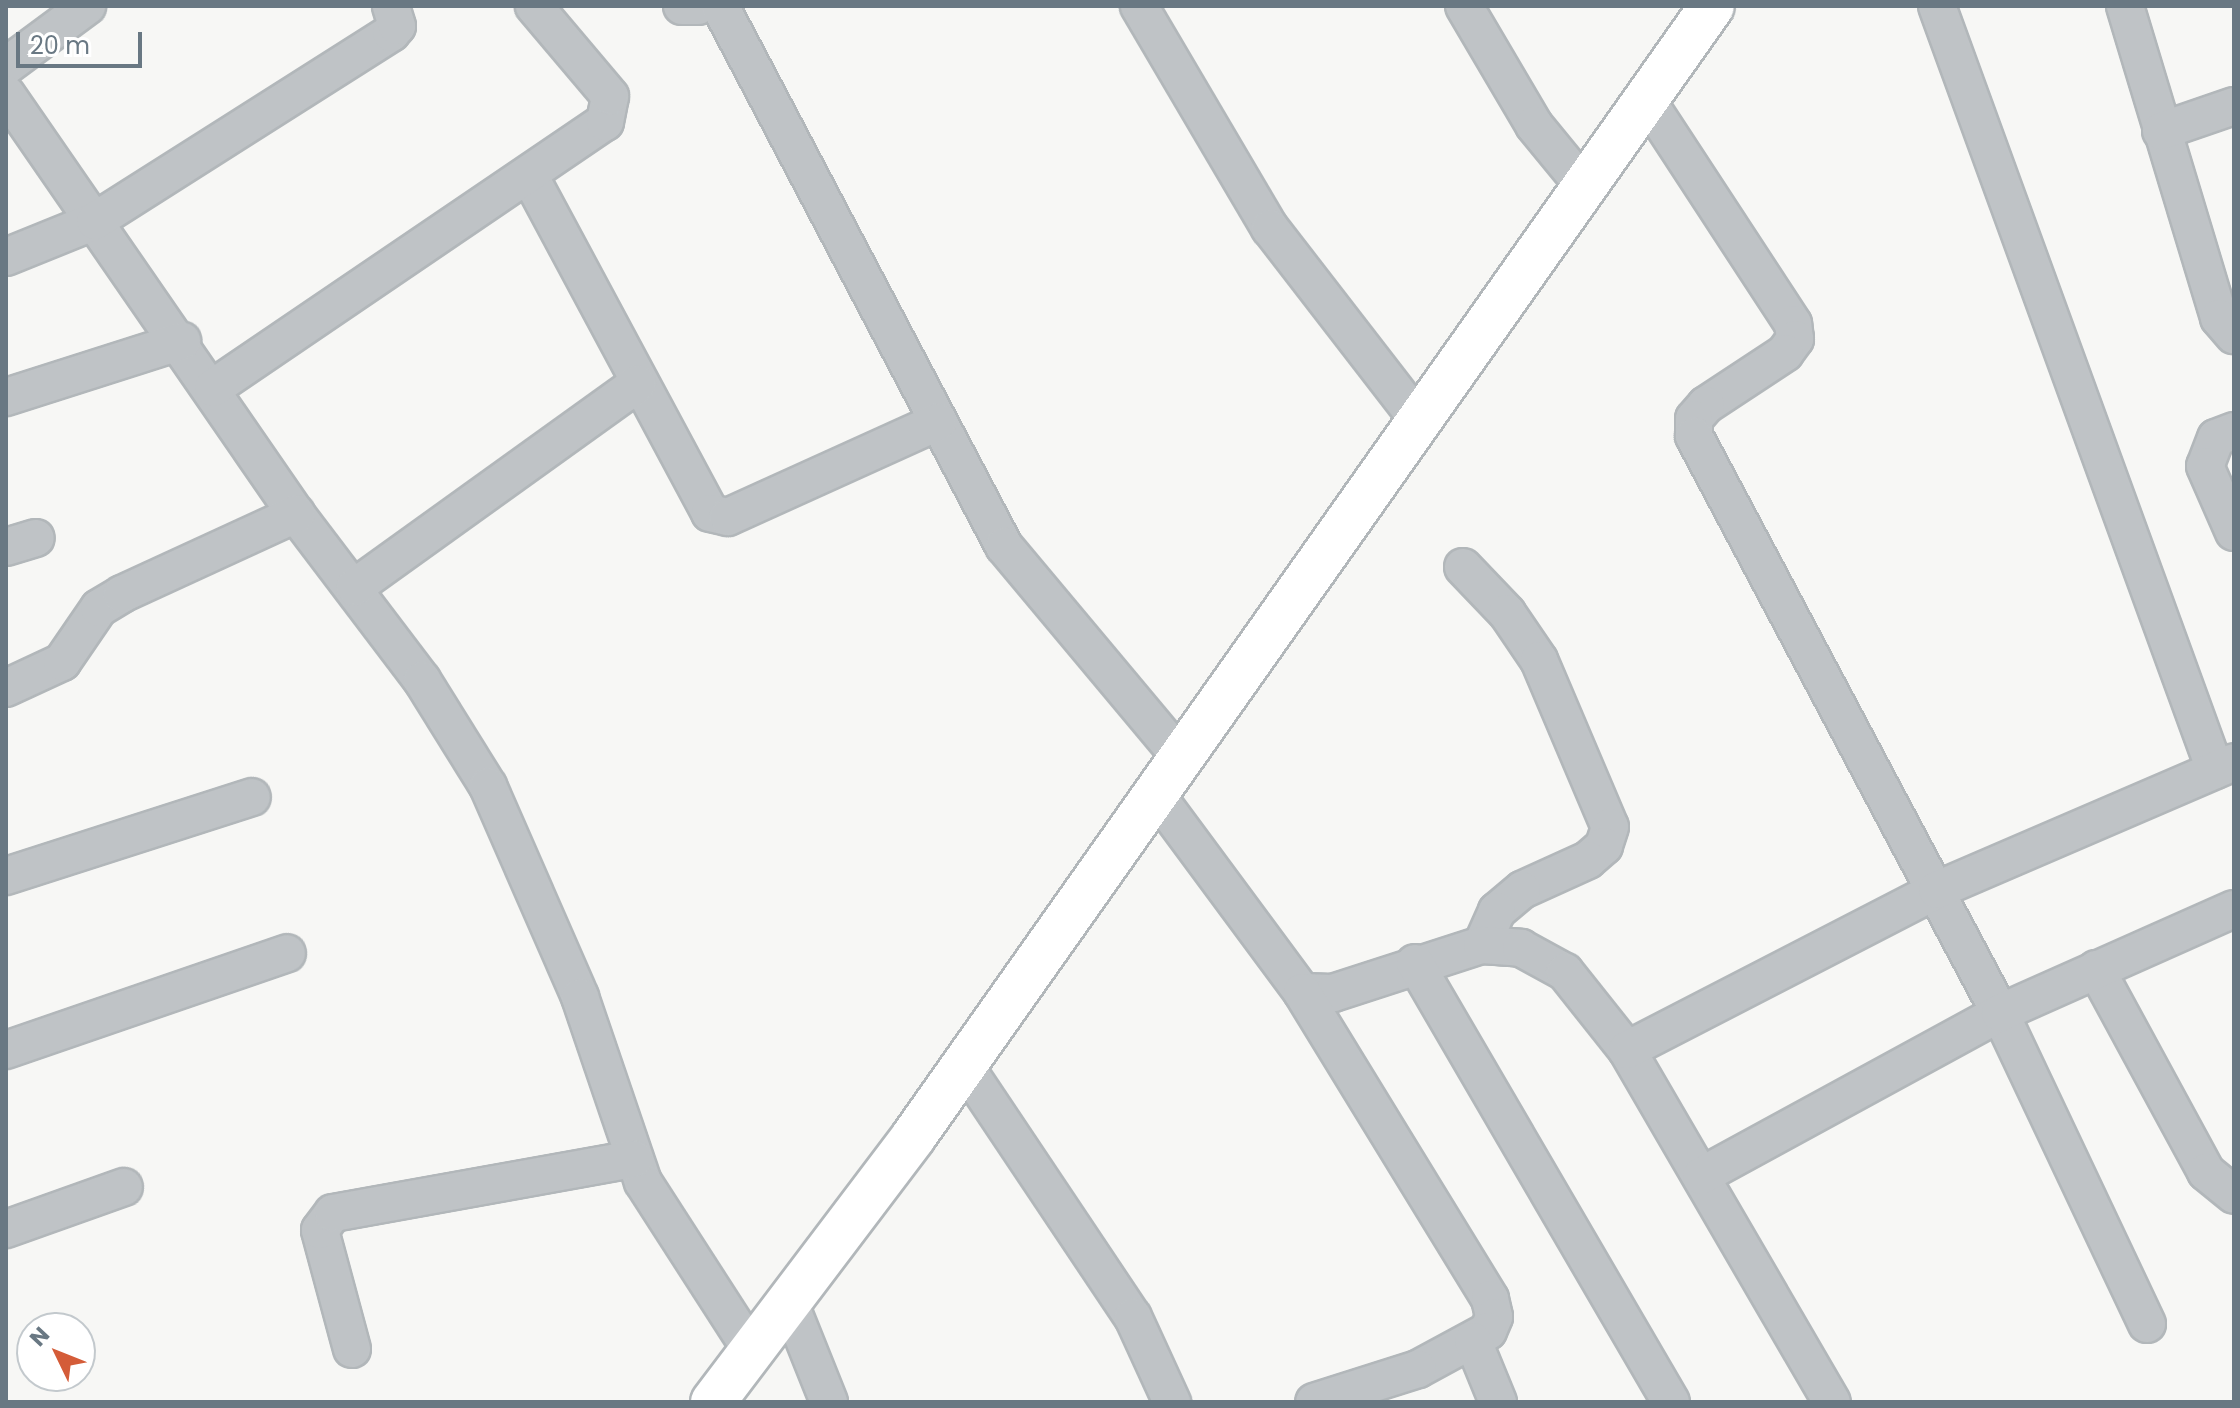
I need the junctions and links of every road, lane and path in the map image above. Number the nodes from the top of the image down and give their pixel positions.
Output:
1 (87, 6) edge
2 (391, 6) edge
3 (534, 6) edge
4 (682, 6) edge
5 (698, 6) edge
6 (720, 6) edge
7 (1139, 6) edge
8 (1464, 6) edge
9 (1712, 6) edge
10 (1937, 6) edge
11 (2125, 6) edge
12 (6, 66) edge
13 (6, 94) edge
14 (1646, 99) junction
15 (2234, 106) edge
16 (2161, 131) junction
17 (529, 175) junction
18 (1585, 187) junction
19 (95, 221) junction
20 (6, 257) edge
21 (2234, 335) edge
22 (182, 341) junction
23 (638, 384) junction
24 (213, 388) junction
25 (6, 397) edge
26 (1419, 421) junction
27 (937, 422) junction
28 (2234, 431) edge
29 (296, 514) junction
30 (2234, 532) edge
31 (1463, 567) dead end
32 (355, 587) junction
33 (6, 688) edge
34 (1181, 758) junction
35 (2224, 766) edge
36 (1154, 792) junction
37 (252, 797) dead end
38 (6, 876) edge
39 (1937, 890) junction
40 (2234, 909) edge
41 (1482, 945) junction
42 (287, 953) dead end
43 (1415, 963) junction
44 (2096, 969) junction
45 (1302, 992) junction
46 (2000, 1013) junction
47 (6, 1050) edge
48 (1627, 1050) junction
49 (964, 1065) junction
50 (634, 1159) junction
51 (1701, 1176) junction
52 (124, 1187) dead end
53 (2234, 1195) edge
54 (6, 1229) edge
55 (789, 1302) junction
56 (2147, 1324) dead end
57 (1473, 1341) junction
58 (352, 1349) dead end
59 (752, 1351) junction
60 (713, 1402) edge
61 (829, 1402) edge
62 (1172, 1402) edge
63 (1314, 1402) edge
64 (1498, 1402) edge
65 (1671, 1402) edge
66 (1832, 1402) edge

1 - 12 street
2 - 19 street
3 - 17 street
4 - 5 street
6 - 27 street
7 - 26 street
8 - 18 street
9 - 14 main road
10 - 35 street
11 - 16 street
13 - 19 street
14 - 18 main road
14 - 39 street
15 - 16 street
16 - 21 street
17 - 23 street
17 - 24 street
18 - 26 main road
19 - 20 street
19 - 22 street
22 - 24 street
22 - 25 street
23 - 27 street
23 - 32 street
24 - 29 street
26 - 34 main road
27 - 34 street
28 - 30 street
29 - 32 street
29 - 33 street
31 - 41 street
32 - 50 street
34 - 36 main road
35 - 39 street
36 - 45 street
36 - 49 main road
37 - 38 street
39 - 46 street
39 - 48 street
40 - 44 street
41 - 43 street
41 - 48 street
42 - 47 street
43 - 45 street
43 - 65 street
44 - 46 street
44 - 53 street
45 - 57 street
46 - 51 street
46 - 56 street
48 - 51 street
49 - 55 main road
49 - 62 street
50 - 58 street
50 - 59 street
51 - 66 street
52 - 54 street
55 - 59 main road
55 - 61 street
57 - 63 street
57 - 64 street
59 - 60 main road

